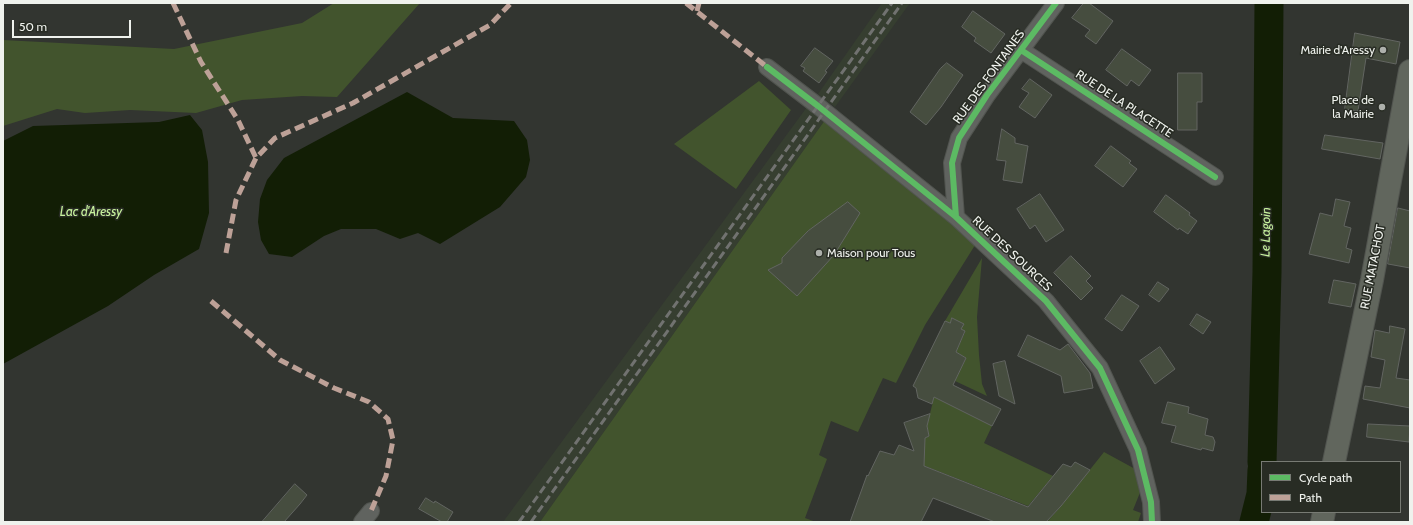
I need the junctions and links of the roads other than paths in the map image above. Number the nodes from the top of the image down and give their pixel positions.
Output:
1 (1056, 3) edge
2 (1021, 50) junction
3 (767, 67) dead end
4 (1410, 71) edge
5 (1215, 177) dead end
6 (956, 217) junction
7 (1334, 461) edge
8 (1152, 522) edge

1 - 2 street, RUE DES FONTAINES
2 - 5 street, RUE DE LA PLACETTE
2 - 6 street, RUE DES FONTAINES
3 - 6 street, RUE DES SOURCES
4 - 7 main road, RUE MATACHOT
6 - 8 street, RUE DES SOURCES

